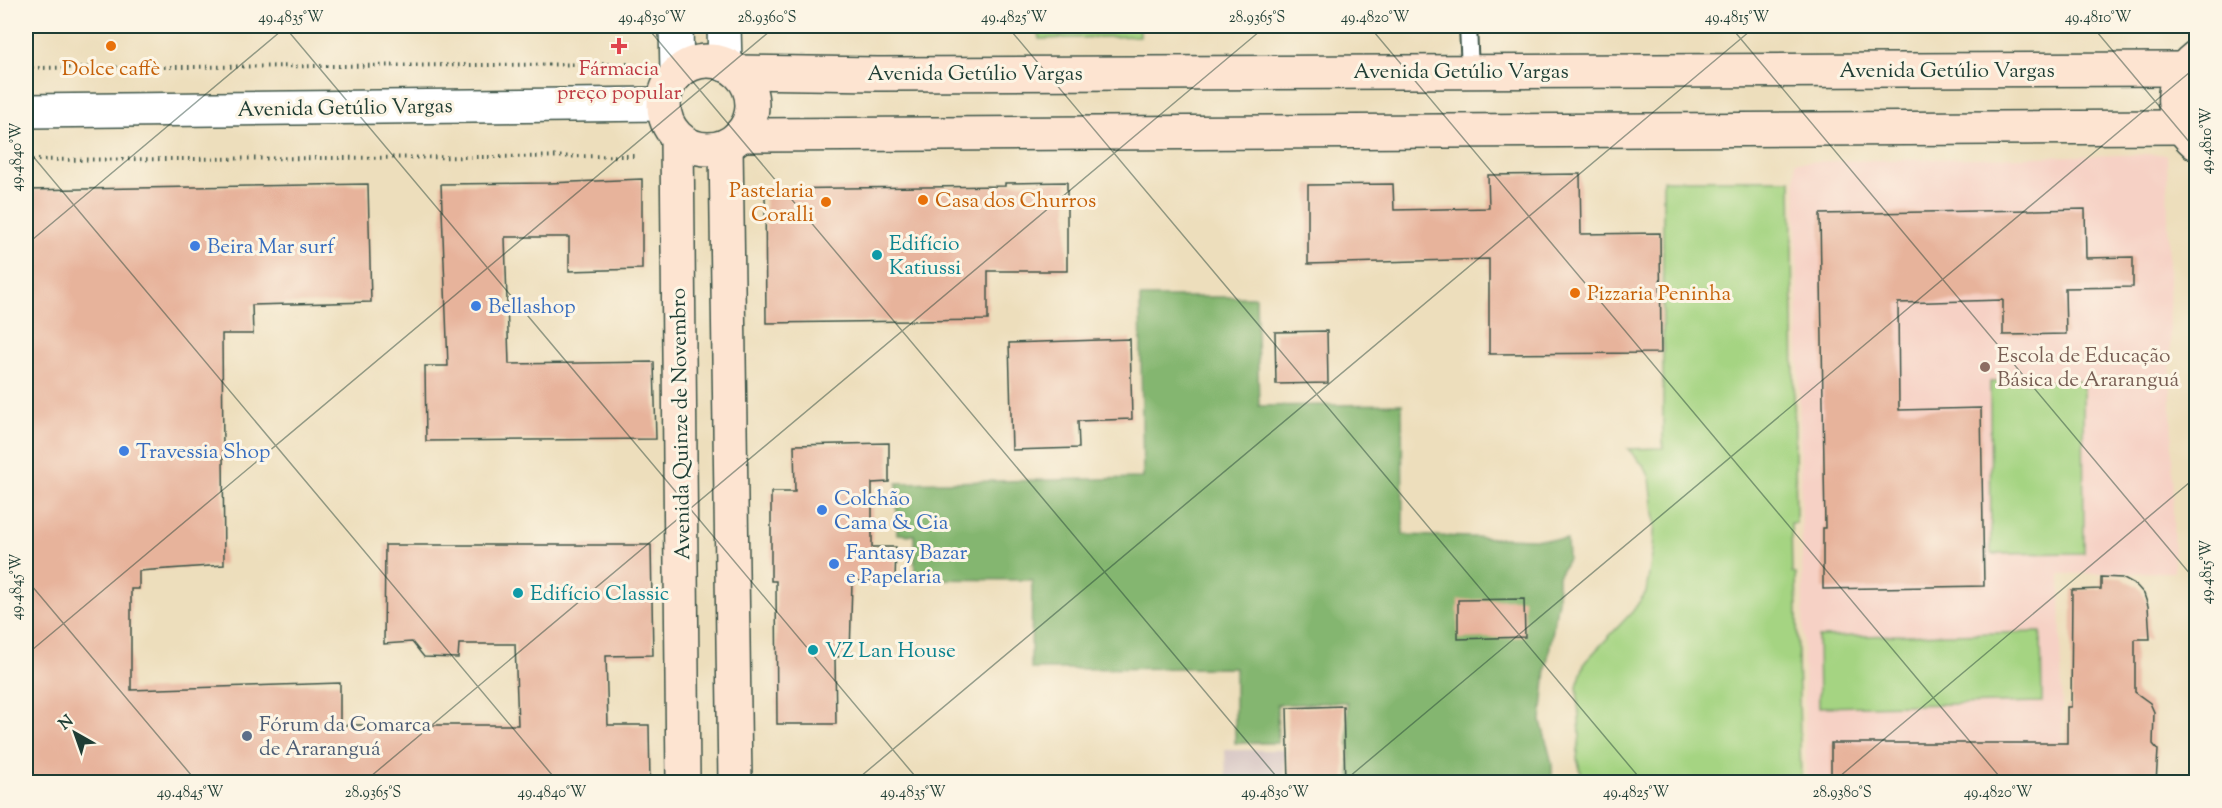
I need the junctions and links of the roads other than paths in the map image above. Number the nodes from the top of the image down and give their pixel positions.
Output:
1 (676, 26) edge
2 (724, 26) edge
3 (1468, 26) edge
4 (2190, 63) edge
5 (731, 68) junction
6 (1470, 71) junction
7 (677, 74) junction
8 (664, 104) junction
9 (26, 111) edge
10 (2189, 135) edge
11 (677, 137) junction
12 (733, 141) junction
13 (683, 783) edge
14 (735, 783) edge

1 - 7 street
2 - 5 street
3 - 6 lane
4 - 6 main road, Avenida Getúlio Vargas
4 - 10 main road
5 - 6 main road, Avenida Getúlio Vargas
5 - 7 main road
5 - 12 main road
7 - 8 main road
8 - 9 street, Avenida Getúlio Vargas
8 - 11 main road
10 - 12 main road
11 - 12 main road
11 - 13 main road, Avenida Quinze de Novembro
12 - 14 main road

